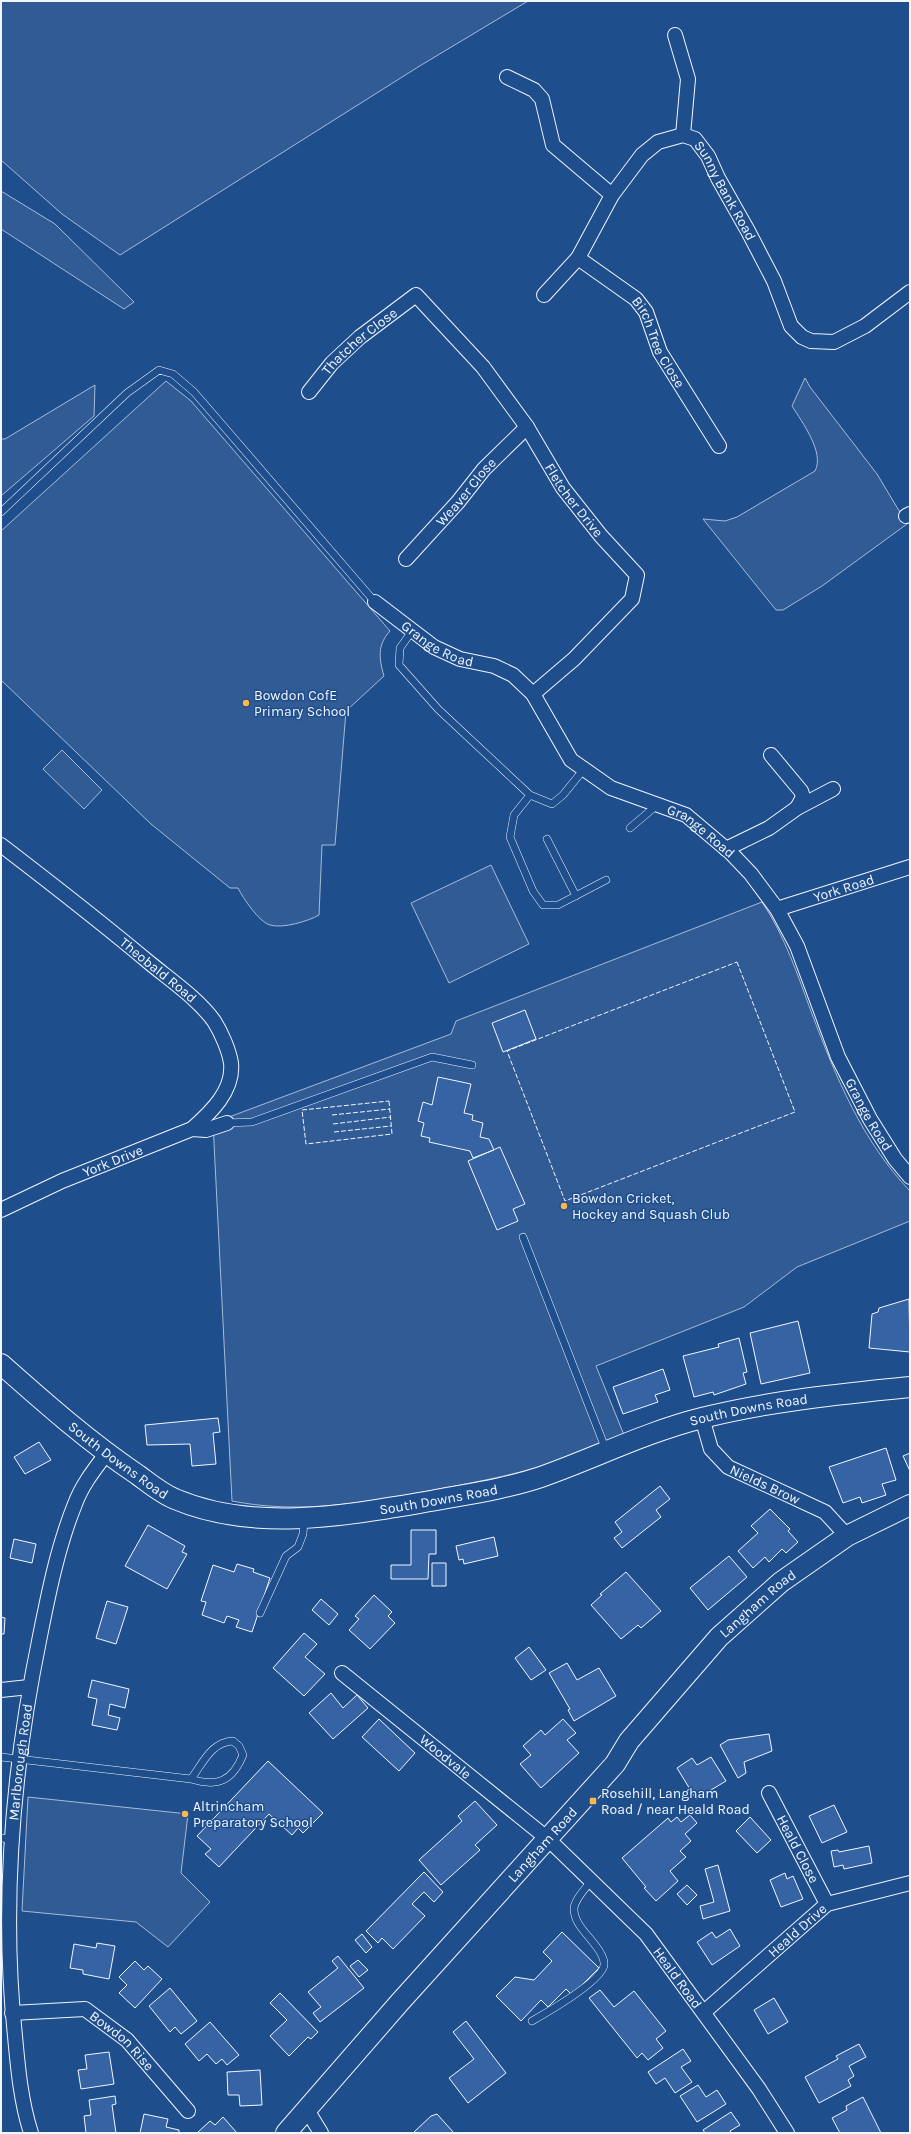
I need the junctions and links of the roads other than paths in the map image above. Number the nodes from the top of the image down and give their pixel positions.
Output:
1 (675, 35) dead end
2 (507, 77) dead end
3 (683, 135) junction
4 (612, 195) junction
5 (578, 258) junction
6 (910, 292) edge
7 (416, 295) joint
8 (544, 295) dead end
9 (309, 392) dead end
10 (527, 427) junction
11 (719, 446) dead end
12 (1, 512) edge
13 (406, 559) dead end
14 (375, 602) joint
15 (412, 631) junction
16 (533, 694) junction
17 (771, 755) dead end
18 (584, 769) junction
19 (833, 789) dead end
20 (530, 795) junction
21 (657, 805) junction
22 (797, 808) junction
23 (630, 828) dead end
24 (547, 839) dead end
25 (1, 845) edge
26 (726, 849) junction
27 (910, 867) edge
28 (606, 880) dead end
29 (576, 896) junction
30 (777, 909) junction
31 (472, 1065) dead end
32 (227, 1123) joint
33 (192, 1129) junction
34 (910, 1177) edge
35 (1, 1210) edge
36 (523, 1237) dead end
37 (1, 1364) edge
38 (910, 1387) edge
39 (702, 1418) junction
40 (607, 1452) junction
41 (106, 1454) junction
42 (910, 1505) edge
43 (305, 1518) junction
44 (848, 1536) junction
45 (260, 1613) dead end
46 (342, 1673) dead end
47 (29, 1687) junction
48 (1, 1690) edge
49 (1, 1757) edge
50 (20, 1759) junction
51 (191, 1779) junction
52 (769, 1793) dead end
53 (6, 1838) edge
54 (548, 1839) junction
55 (591, 1881) junction
56 (910, 1883) edge
57 (827, 1904) junction
58 (704, 2012) junction
59 (12, 2013) junction
60 (532, 2021) dead end
61 (307, 2110) junction
62 (188, 2111) dead end
63 (31, 2133) edge
64 (286, 2133) edge
65 (321, 2133) edge
66 (787, 2133) edge

1 - 3 street
2 - 4 street
3 - 4 street, Sunny Bank Road
3 - 6 street, Sunny Bank Road
4 - 5 street, Sunny Bank Road
5 - 8 street, Sunny Bank Road
5 - 11 street, Birch Tree Close
7 - 9 street, Thatcher Close
7 - 10 street, Fletcher Drive
10 - 13 street, Weaver Close
10 - 16 street, Fletcher Drive
12 - 14 lane
14 - 15 street, Grange Road
15 - 16 street, Grange Road
15 - 20 lane
16 - 18 street, Grange Road
17 - 22 street
18 - 20 lane
18 - 21 street, Grange Road
19 - 22 street
20 - 29 lane
21 - 23 lane
21 - 26 street, Grange Road
22 - 26 street
24 - 29 lane
25 - 33 street, Theobald Road
26 - 30 street, Grange Road
27 - 30 street, York Road
28 - 29 lane
30 - 34 street, Grange Road
31 - 32 lane
32 - 33 street, York Drive
33 - 35 street, York Drive
36 - 40 lane
37 - 41 main road, South Downs Road
38 - 39 main road, South Downs Road
39 - 40 main road, South Downs Road
39 - 44 street, Nields Brow
40 - 43 main road, South Downs Road
41 - 43 main road, South Downs Road
41 - 47 street, Marlborough Road
42 - 44 main road, Langham Road
43 - 45 lane
44 - 54 main road, Langham Road
46 - 54 street, Woodvale
47 - 48 street
47 - 50 street, Marlborough Road
49 - 50 lane
50 - 51 lane
50 - 53 street, Marlborough Road
51 - 51 lane
52 - 57 street, Heald Close
53 - 59 street, Marlborough Road
54 - 55 street, Heald Road
54 - 61 main road, Langham Road
55 - 58 street, Heald Road
55 - 60 lane
56 - 57 street, Heald Drive
57 - 58 street, Heald Drive
58 - 66 street, Heald Road
59 - 62 street, Bowdon Rise
59 - 63 street, Marlborough Road
61 - 64 main road, Langham Road
61 - 65 street

